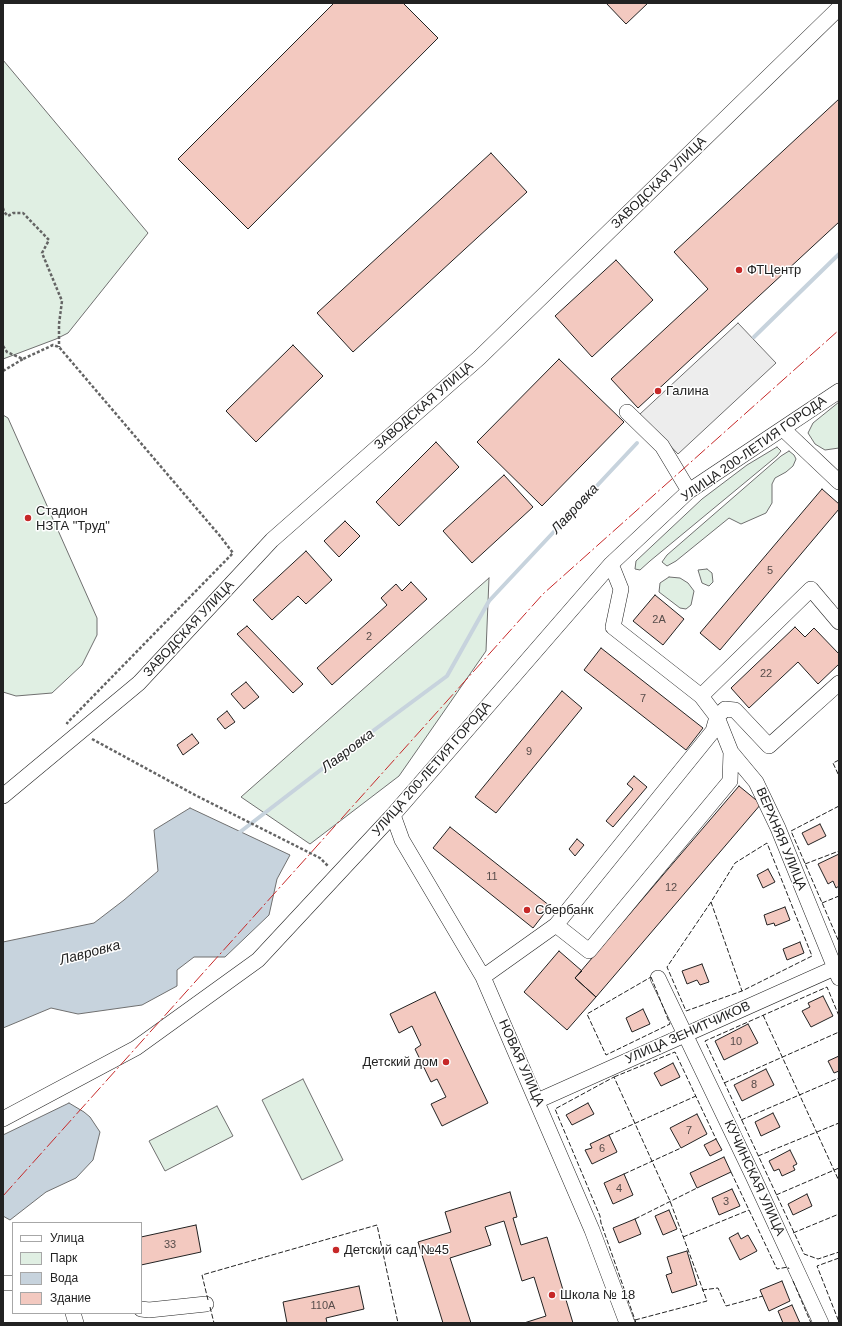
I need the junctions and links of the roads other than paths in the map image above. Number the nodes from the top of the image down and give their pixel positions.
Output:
1 (839, 8) edge
2 (839, 391) edge
3 (627, 412) dead end
4 (783, 429) junction
5 (839, 482) edge
6 (689, 491) junction
7 (611, 564) junction
8 (839, 622) edge
9 (839, 683) edge
10 (701, 696) junction
11 (717, 717) junction
12 (731, 752) junction
13 (3, 796) edge
14 (393, 815) junction
15 (556, 925) junction
16 (837, 971) edge
17 (483, 977) junction
18 (658, 978) dead end
19 (685, 1034) junction
20 (538, 1101) junction
21 (3, 1119) edge
22 (206, 1304) dead end
23 (142, 1309) edge
24 (626, 1323) edge
25 (821, 1323) edge

1 - 13 street, ЗАВОДСКАЯ УЛИЦА
2 - 4 street, УЛИЦА 200-ЛЕТИЯ ГОРОДА
3 - 6 street
4 - 5 street
4 - 6 street, УЛИЦА 200-ЛЕТИЯ ГОРОДА
6 - 7 street, УЛИЦА 200-ЛЕТИЯ ГОРОДА
7 - 10 street, ВЕРХНЯЯ УЛИЦА
7 - 14 street, УЛИЦА 200-ЛЕТИЯ ГОРОДА
8 - 10 street
9 - 11 street
10 - 11 street, ВЕРХНЯЯ УЛИЦА
11 - 12 street, ВЕРХНЯЯ УЛИЦА
11 - 15 street
12 - 15 street
12 - 16 street, ВЕРХНЯЯ УЛИЦА
14 - 17 street, НОВАЯ УЛИЦА
14 - 21 street, УЛИЦА 200-ЛЕТИЯ ГОРОДА
15 - 17 street
16 - 19 street, УЛИЦА ЗЕНИТЧИКОВ
17 - 20 street, НОВАЯ УЛИЦА
18 - 19 street, КУЧИНСКАЯ УЛИЦА
19 - 20 street, УЛИЦА ЗЕНИТЧИКОВ
19 - 25 street, КУЧИНСКАЯ УЛИЦА
20 - 24 street, НОВАЯ УЛИЦА
22 - 23 street

